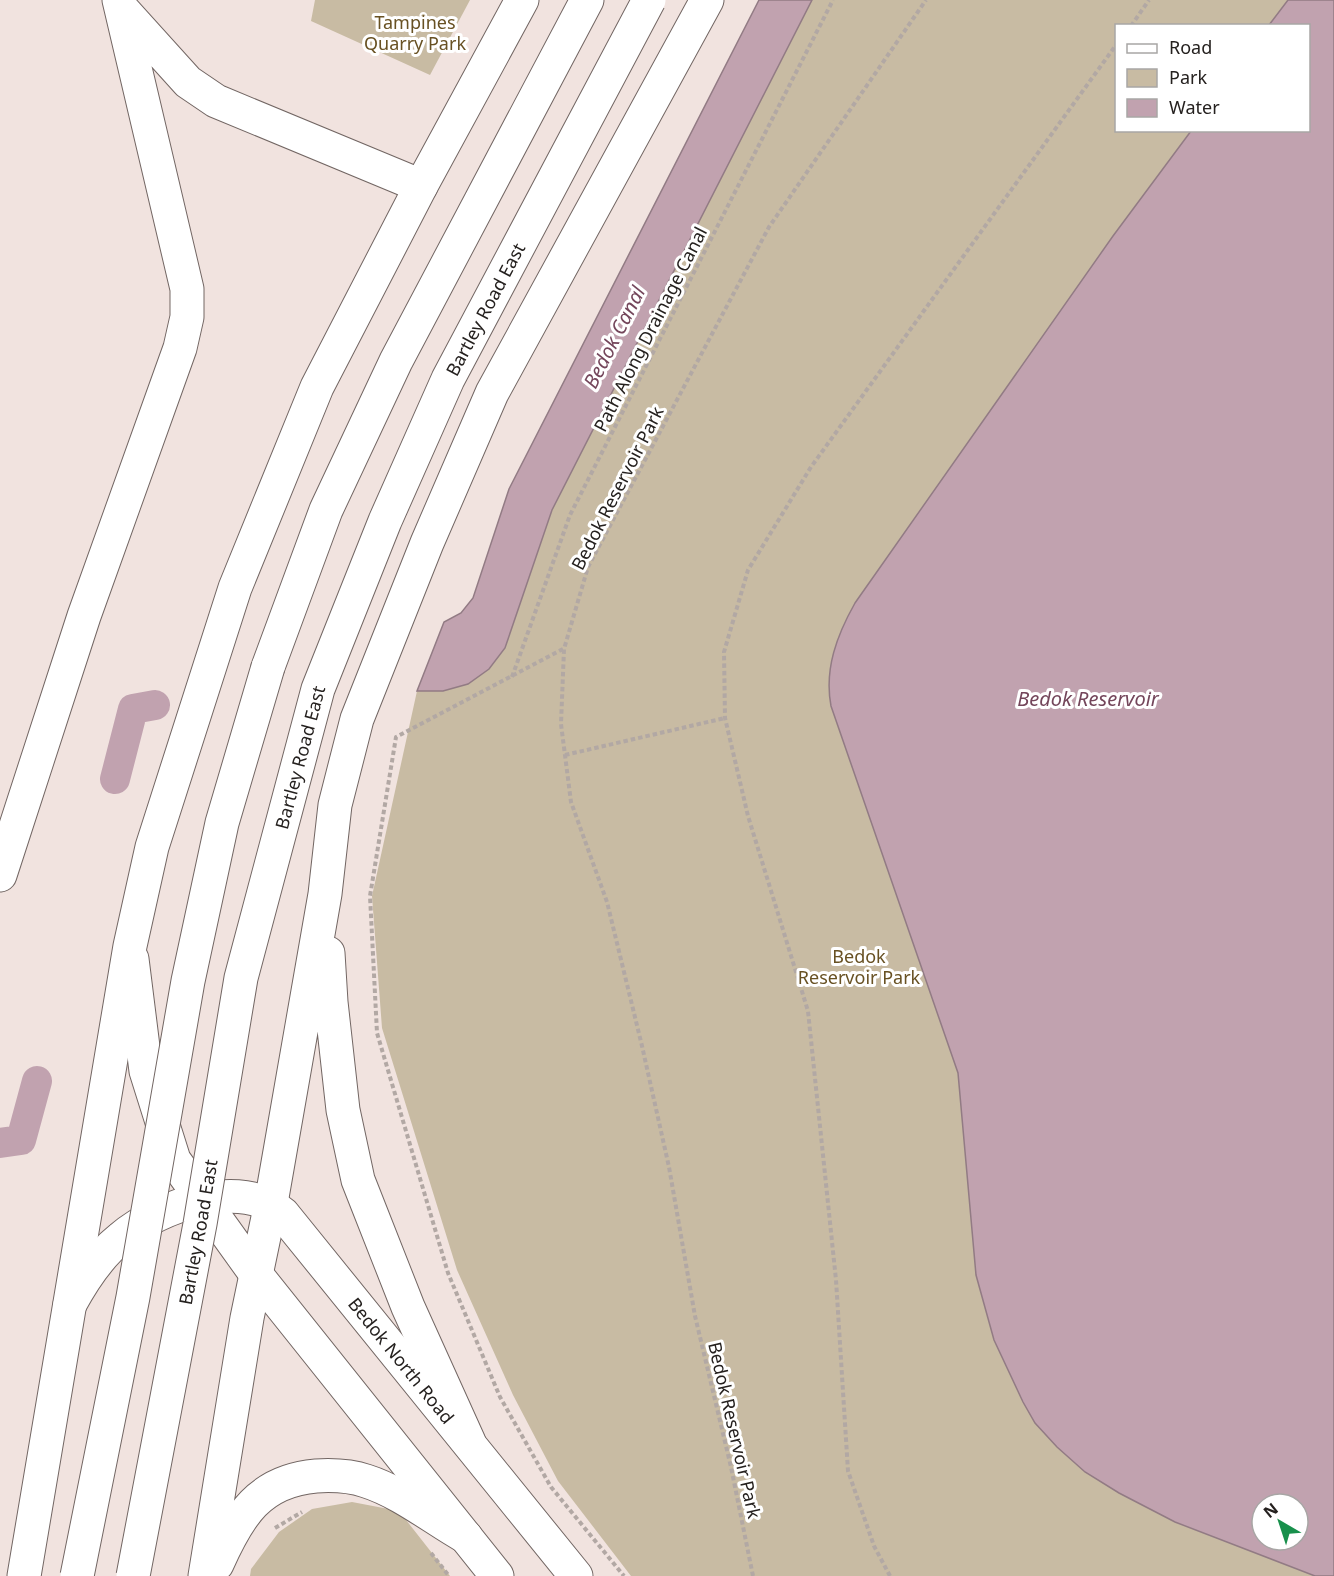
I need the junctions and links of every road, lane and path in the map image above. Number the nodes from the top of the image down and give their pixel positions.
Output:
1 (522, 0) edge
2 (587, 0) edge
3 (649, 0) edge
4 (707, 0) edge
5 (833, 0) edge
6 (926, 0) edge
7 (1149, 0) edge
8 (120, 4) edge
9 (1132, 24) edge
10 (1115, 46) edge
11 (421, 186) junction
12 (564, 649) junction
13 (512, 678) junction
14 (725, 718) junction
15 (565, 755) junction
16 (0, 875) edge
17 (325, 894) junction
18 (130, 946) junction
19 (201, 1199) junction
20 (271, 1203) junction
21 (255, 1273) junction
22 (70, 1304) junction
23 (469, 1442) junction
24 (308, 1508) dead end
25 (268, 1532) dead end
26 (466, 1537) junction
27 (430, 1551) dead end
28 (24, 1576) edge
29 (77, 1576) edge
30 (133, 1576) edge
31 (205, 1576) edge
32 (211, 1576) edge
33 (449, 1576) edge
34 (497, 1576) edge
35 (576, 1576) edge
36 (624, 1576) edge
37 (753, 1576) edge
38 (890, 1576) edge

1 - 11 main road
2 - 29 main road, bridge
3 - 30 main road, Bartley Road East, bridge
4 - 17 main road
5 - 13 path, Path Along Drainage Canal
6 - 12 path, Bedok Reservoir Park
7 - 9 path
8 - 11 main road
8 - 16 main road
10 - 14 path
11 - 18 main road
12 - 13 path
12 - 15 path, Bedok Reservoir Park
13 - 36 path
14 - 15 path
14 - 38 path
15 - 37 path, Bedok Reservoir Park
17 - 20 main road
17 - 23 main road
18 - 19 main road
18 - 22 main road
19 - 20 main road
19 - 21 main road
19 - 22 main road
20 - 21 main road
20 - 23 main road, Bedok North Road
21 - 26 main road
21 - 31 main road
22 - 28 main road
23 - 35 main road, Bedok North Road
24 - 25 path
26 - 32 main road
26 - 34 main road
27 - 33 path

